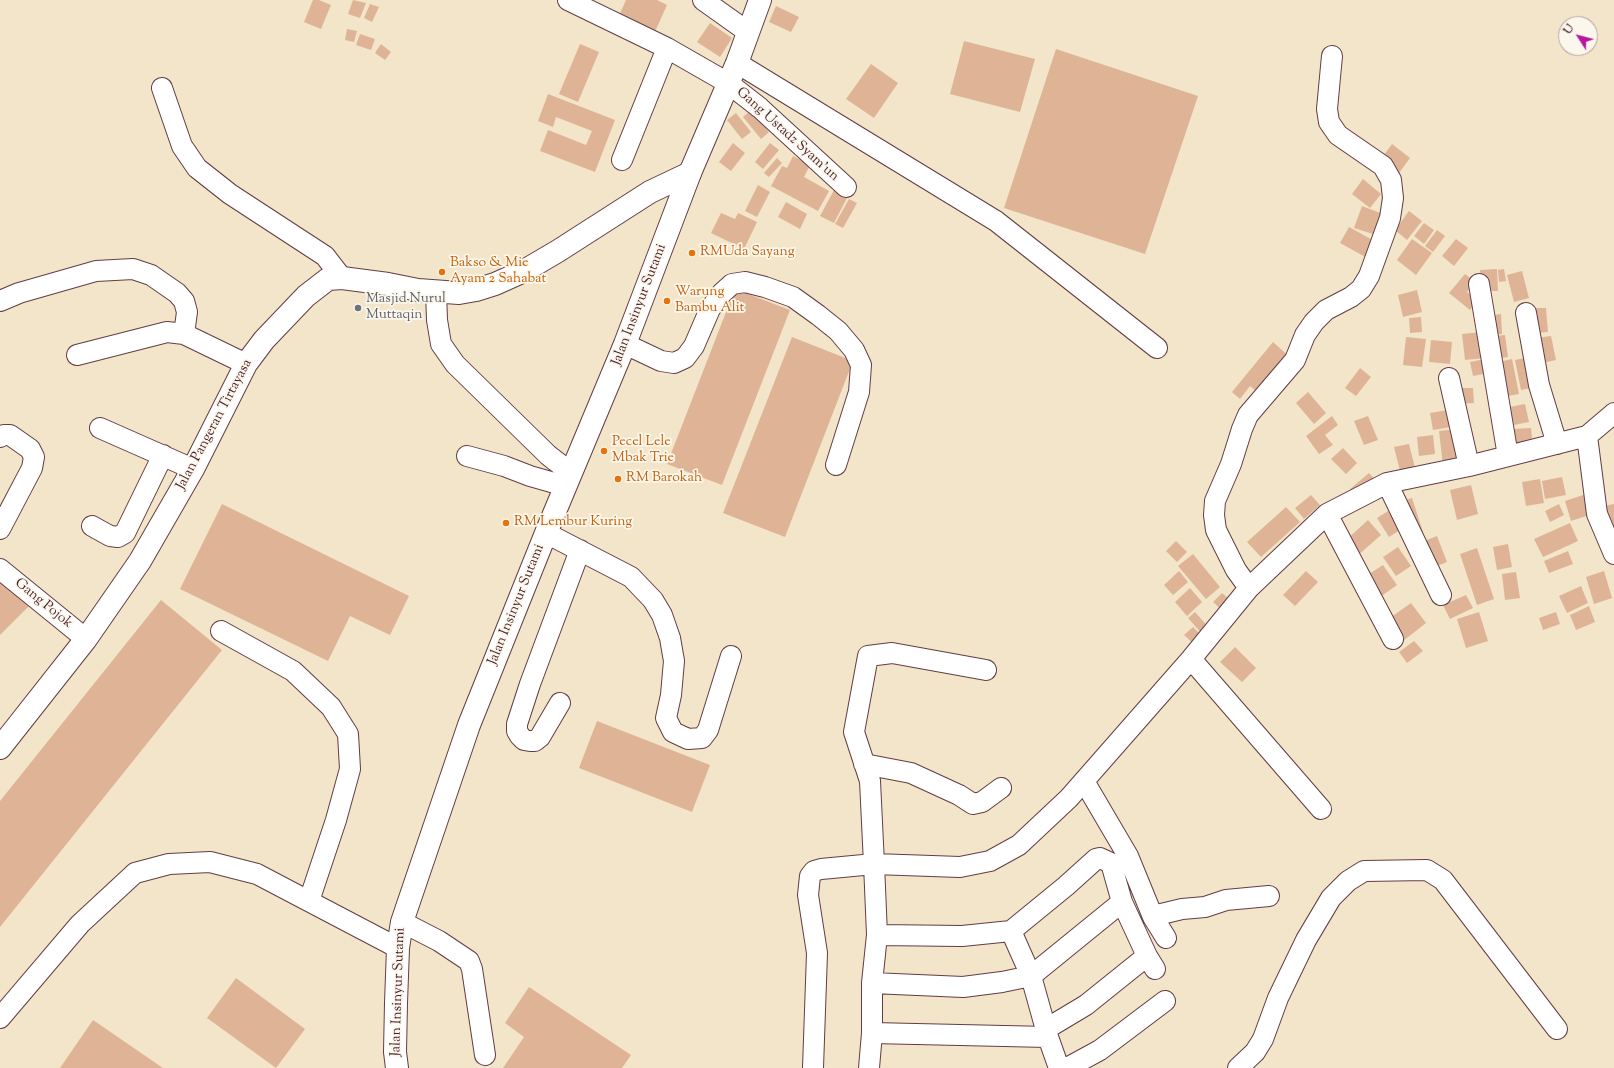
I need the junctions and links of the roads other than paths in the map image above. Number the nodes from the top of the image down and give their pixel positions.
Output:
1 (568, 0) edge
2 (704, 0) edge
3 (760, 0) edge
4 (748, 32) junction
5 (667, 48) junction
6 (1332, 56) dead end
7 (738, 62) junction
8 (728, 83) junction
9 (162, 88) dead end
10 (622, 160) dead end
11 (690, 173) junction
12 (846, 187) dead end
13 (342, 278) junction
14 (1479, 284) dead end
15 (436, 291) junction
16 (0, 301) edge
17 (1526, 313) dead end
18 (184, 334) junction
19 (625, 344) junction
20 (1157, 348) dead end
21 (77, 355) dead end
22 (246, 364) junction
23 (1449, 378) dead end
24 (1614, 413) edge
25 (100, 428) dead end
26 (1587, 436) junction
27 (0, 438) edge
28 (1557, 444) junction
29 (163, 455) junction
30 (466, 456) dead end
31 (1508, 456) junction
32 (836, 465) dead end
33 (1469, 466) junction
34 (193, 469) junction
35 (568, 480) junction
36 (1387, 483) junction
37 (1327, 514) junction
38 (92, 526) dead end
39 (0, 529) edge
40 (546, 533) junction
41 (580, 550) junction
42 (1614, 554) edge
43 (0, 569) edge
44 (1248, 588) junction
45 (1441, 595) dead end
46 (221, 631) dead end
47 (86, 639) junction
48 (1393, 639) dead end
49 (731, 656) dead end
50 (1191, 659) junction
51 (986, 670) dead end
52 (560, 702) dead end
53 (0, 748) edge
54 (864, 764) junction
55 (1084, 781) junction
56 (1001, 788) dead end
57 (1321, 808) dead end
58 (874, 864) junction
59 (1269, 896) dead end
60 (309, 901) junction
61 (1122, 902) junction
62 (1153, 916) junction
63 (402, 922) junction
64 (1011, 931) junction
65 (877, 935) junction
66 (1166, 938) dead end
67 (398, 948) junction
68 (1031, 976) junction
69 (872, 983) junction
70 (1165, 1001) dead end
71 (0, 1018) edge
72 (1557, 1029) dead end
73 (1047, 1033) junction
74 (872, 1034) junction
75 (485, 1055) dead end
76 (397, 1068) edge
77 (813, 1068) edge
78 (869, 1068) edge
79 (1059, 1068) edge
80 (1067, 1068) edge
81 (1238, 1068) edge

1 - 5 street, Gang Ustadz Syam'un
2 - 4 street
3 - 4 main road, Jalan Insinyur Sutami
4 - 7 main road, Jalan Insinyur Sutami
5 - 8 street, Gang Ustadz Syam'un
5 - 10 street
6 - 44 street
7 - 8 main road, Jalan Insinyur Sutami
7 - 20 street
8 - 11 main road, Jalan Insinyur Sutami
8 - 12 street, Gang Ustadz Syam'un
9 - 13 street
11 - 15 main road, Jalan Pangeran Tirtayasa
11 - 19 main road, Jalan Insinyur Sutami
13 - 15 main road, Jalan Pangeran Tirtayasa
13 - 22 main road, Jalan Pangeran Tirtayasa
14 - 31 street
15 - 35 street
16 - 18 street
17 - 28 street
18 - 21 street
18 - 22 street
19 - 32 street
19 - 35 main road, Jalan Insinyur Sutami
22 - 34 main road, Jalan Pangeran Tirtayasa
23 - 33 street
24 - 26 street
25 - 29 street
26 - 28 street
26 - 42 street
27 - 39 street
28 - 31 street
29 - 34 street
29 - 38 street
30 - 35 street
31 - 33 street
33 - 36 street
34 - 47 main road, Jalan Pangeran Tirtayasa
35 - 40 main road, Jalan Insinyur Sutami
36 - 37 street
36 - 45 street
37 - 44 street
37 - 48 street
40 - 41 street
40 - 63 main road, Jalan Insinyur Sutami
41 - 49 street
41 - 52 street
43 - 47 street, Gang Pojok
44 - 50 street
46 - 60 street
47 - 53 main road, Jalan Pangeran Tirtayasa
50 - 55 street
50 - 57 street
51 - 54 street
54 - 56 street
54 - 58 street
55 - 58 street
55 - 62 street
58 - 65 street
58 - 77 street
59 - 62 street
60 - 67 street
60 - 71 street
61 - 64 street
61 - 68 street
61 - 73 street
62 - 66 street
63 - 67 main road, Jalan Insinyur Sutami
63 - 75 street
64 - 65 street
64 - 68 street
65 - 69 street
67 - 76 main road, Jalan Insinyur Sutami
68 - 69 street
68 - 73 street
69 - 74 street
70 - 80 street
72 - 81 street
73 - 74 street
73 - 79 street
74 - 78 street

